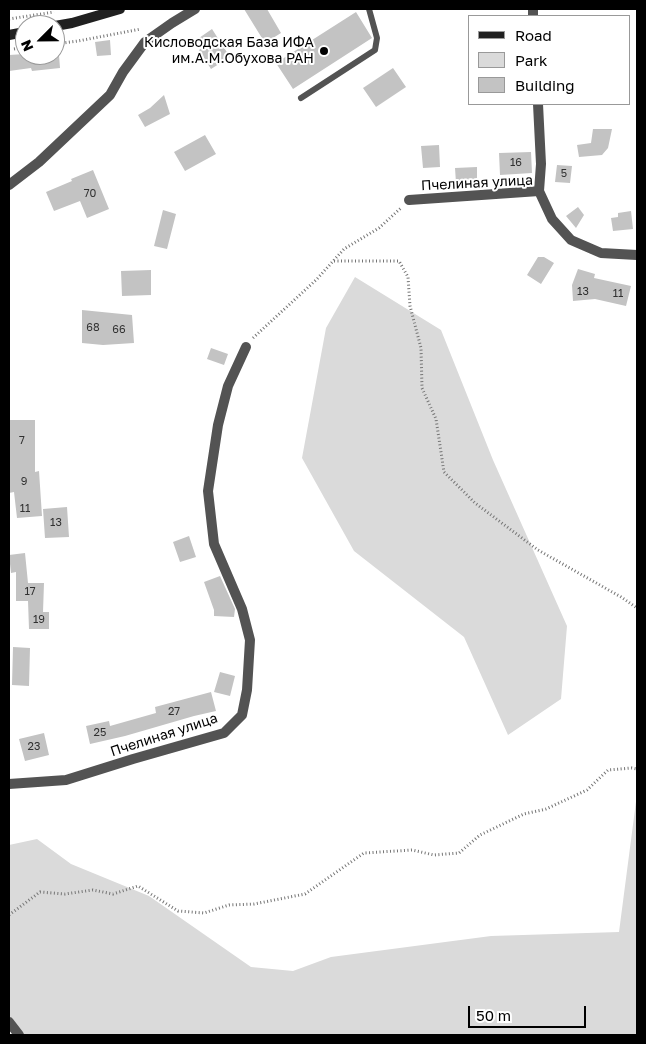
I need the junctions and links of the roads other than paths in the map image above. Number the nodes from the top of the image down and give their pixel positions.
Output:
1 (120, 9) edge
2 (195, 9) edge
3 (369, 9) edge
4 (65, 24) edge
5 (301, 98) dead end
6 (538, 105) edge
7 (9, 185) edge
8 (539, 191) junction
9 (410, 200) road end
10 (637, 255) edge
11 (246, 347) road end
12 (9, 784) edge
13 (9, 1022) edge
14 (19, 1035) edge

1 - 4 street
2 - 7 street
3 - 5 lane
6 - 8 street
8 - 9 street, Пчелиная улица
8 - 10 street, Пчелиная улица
11 - 12 street, Пчелиная улица
13 - 14 street

